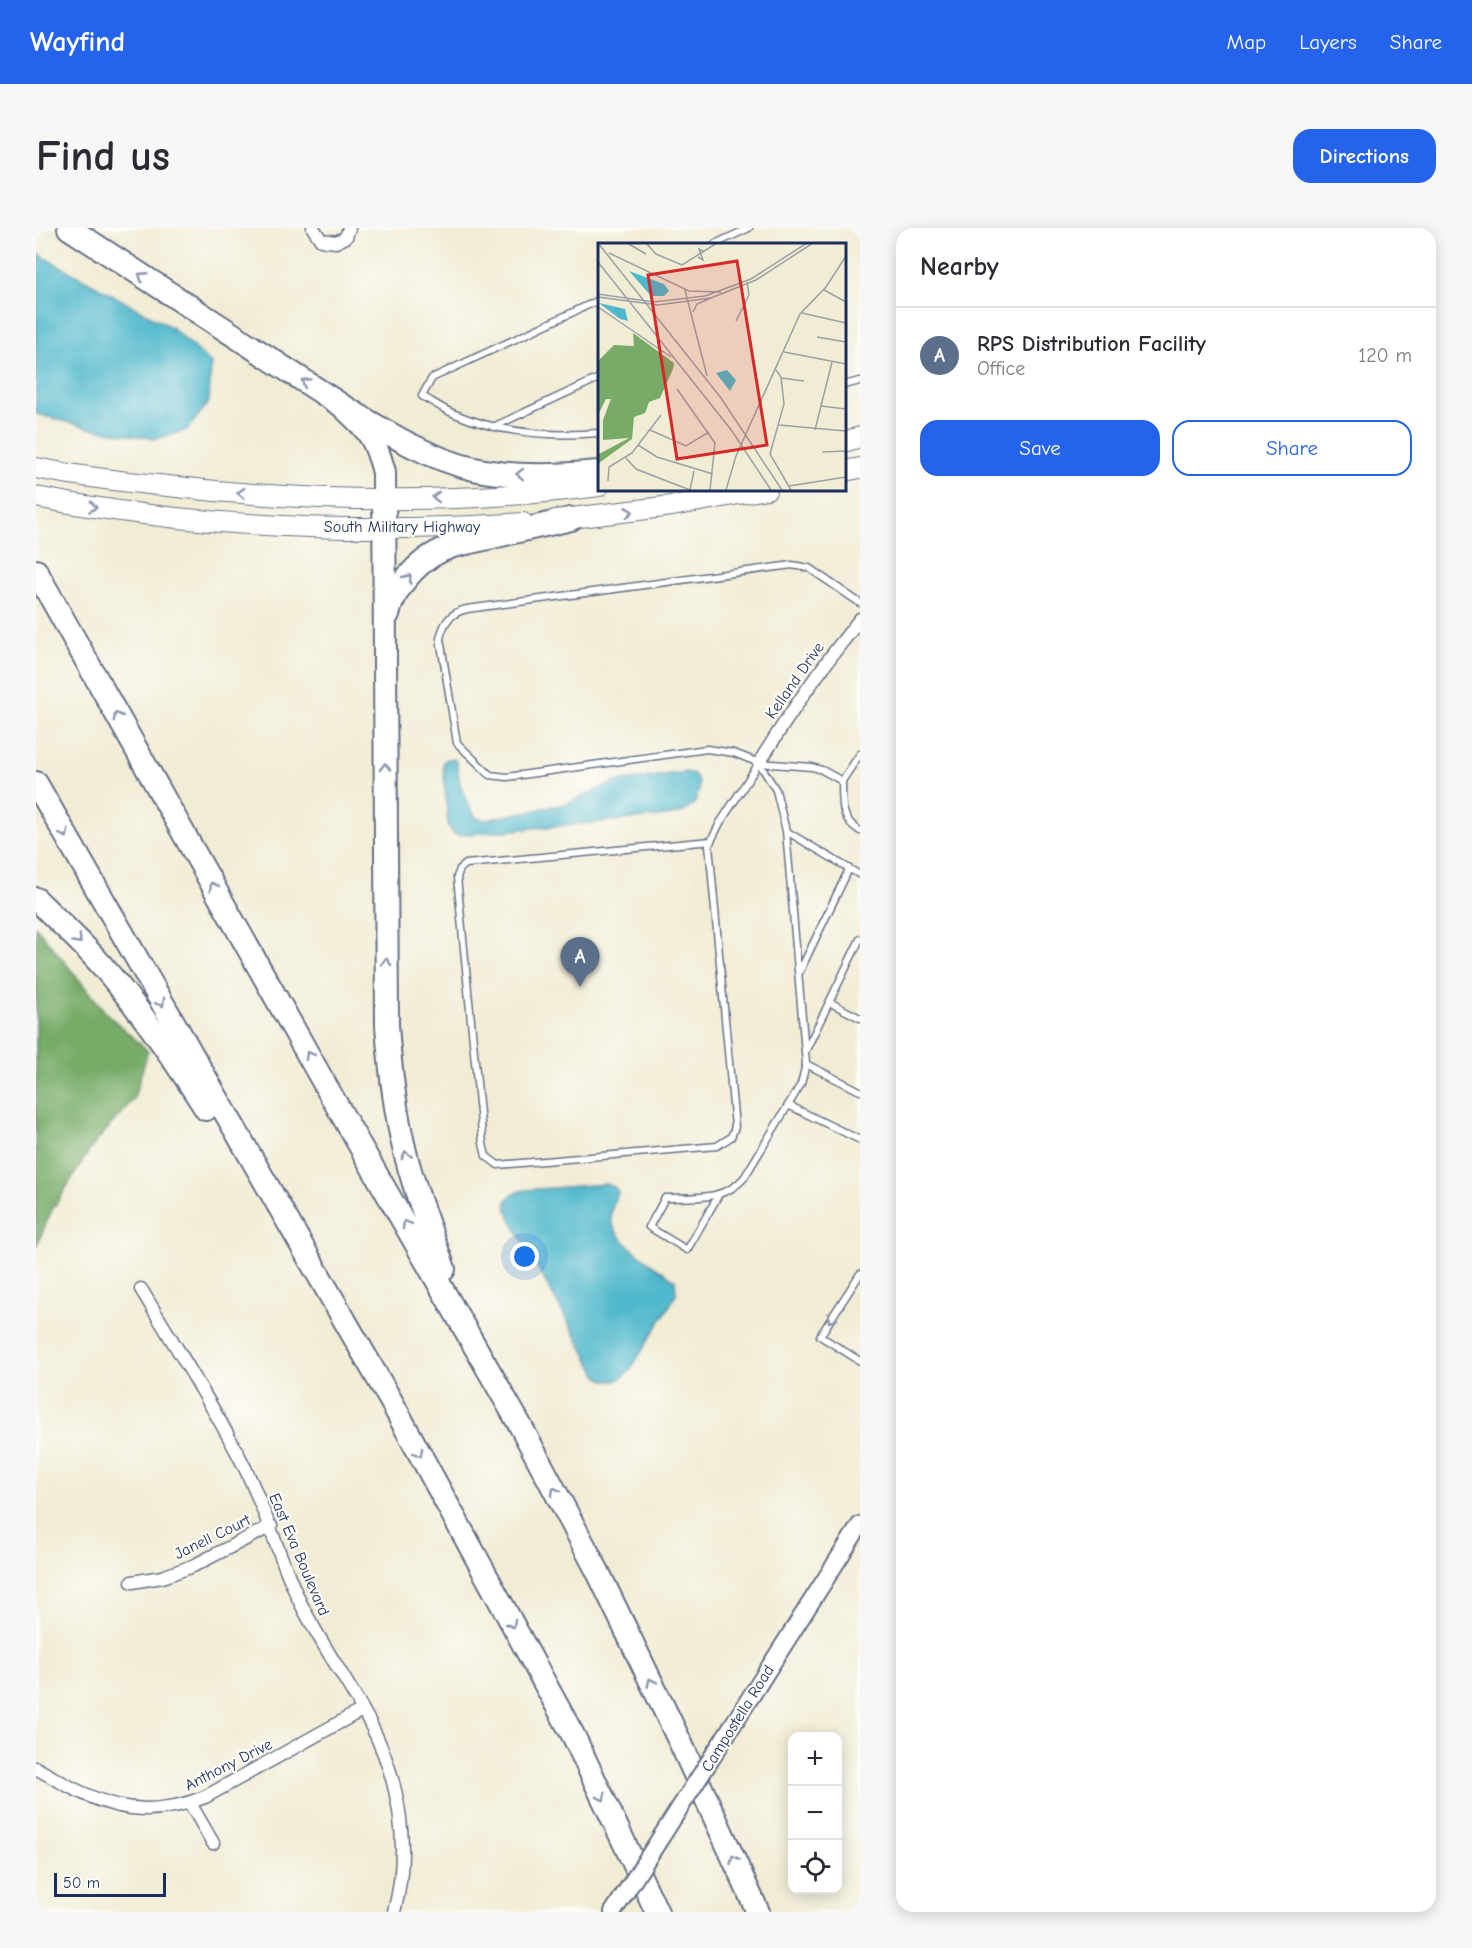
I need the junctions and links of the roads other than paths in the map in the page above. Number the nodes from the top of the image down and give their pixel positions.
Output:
1 (69, 228) edge
2 (313, 228) edge
3 (349, 228) edge
4 (749, 228) edge
5 (717, 243) edge
6 (598, 300) edge
7 (598, 378) edge
8 (860, 381) edge
9 (845, 385) edge
10 (340, 405) junction
11 (493, 427) junction
12 (598, 433) edge
13 (860, 437) edge
14 (845, 441) edge
15 (36, 468) edge
16 (860, 468) edge
17 (845, 471) edge
18 (598, 472) edge
19 (598, 486) edge
20 (761, 490) edge
21 (36, 497) edge
22 (384, 498) junction
23 (571, 519) junction
24 (384, 528) junction
25 (36, 571) edge
26 (860, 603) edge
27 (860, 619) edge
28 (384, 630) junction
29 (860, 754) edge
30 (759, 763) junction
31 (842, 781) junction
32 (36, 783) edge
33 (786, 831) junction
34 (860, 831) edge
35 (711, 841) junction
36 (849, 868) junction
37 (860, 875) edge
38 (36, 899) edge
39 (860, 939) edge
40 (798, 974) junction
41 (829, 1002) junction
42 (860, 1018) edge
43 (805, 1052) junction
44 (806, 1065) junction
45 (860, 1091) edge
46 (788, 1104) junction
47 (860, 1140) edge
48 (718, 1196) junction
49 (860, 1274) edge
50 (141, 1289) dead end
51 (467, 1330) junction
52 (860, 1361) edge
53 (391, 1401) junction
54 (860, 1524) edge
55 (271, 1526) junction
56 (132, 1582) dead end
57 (362, 1710) junction
58 (36, 1768) edge
59 (190, 1803) junction
60 (213, 1843) dead end
61 (618, 1905) edge
62 (394, 1912) edge
63 (657, 1912) edge
64 (758, 1912) edge

10 -> 1 highway
2 - 3 street
4 - 5 lane
6 - 11 lane
7 - 11 lane
8 - 9 lane
18 -> 10 highway
10 - 22 highway
11 - 12 lane
13 - 14 main road
22 -> 15 main road, South Military Highway
16 - 17 main road
19 -> 22 main road, South Military Highway
23 -> 20 main road, South Military Highway
21 -> 24 main road, South Military Highway
22 - 24 highway
23 - 24 main road, South Military Highway
28 -> 23 highway
24 - 28 highway
51 -> 25 highway
26 - 30 lane
27 - 30 street, Kelland Drive
51 -> 28 highway
29 - 31 lane
30 - 31 lane
30 - 33 lane
30 - 35 lane
31 - 34 lane
32 -> 53 highway
33 - 36 lane
33 - 40 lane
35 - 35 lane
36 - 37 lane
36 - 40 lane
38 -> 53 highway
39 - 41 lane
40 - 43 lane
41 - 42 lane
41 - 43 lane
43 - 44 lane
44 - 45 lane
44 - 46 lane
46 - 47 lane
46 - 48 lane
48 - 48 lane
49 -> 52 lane
50 - 55 street, East Eva Boulevard
64 -> 51 highway
53 -> 63 highway
54 - 61 main road, Campostella Road, bridge
55 - 56 street, Janell Court
55 - 57 street, East Eva Boulevard
57 - 59 street, Anthony Drive
57 - 62 street, East Eva Boulevard
58 - 59 street, Anthony Drive
59 - 60 street

